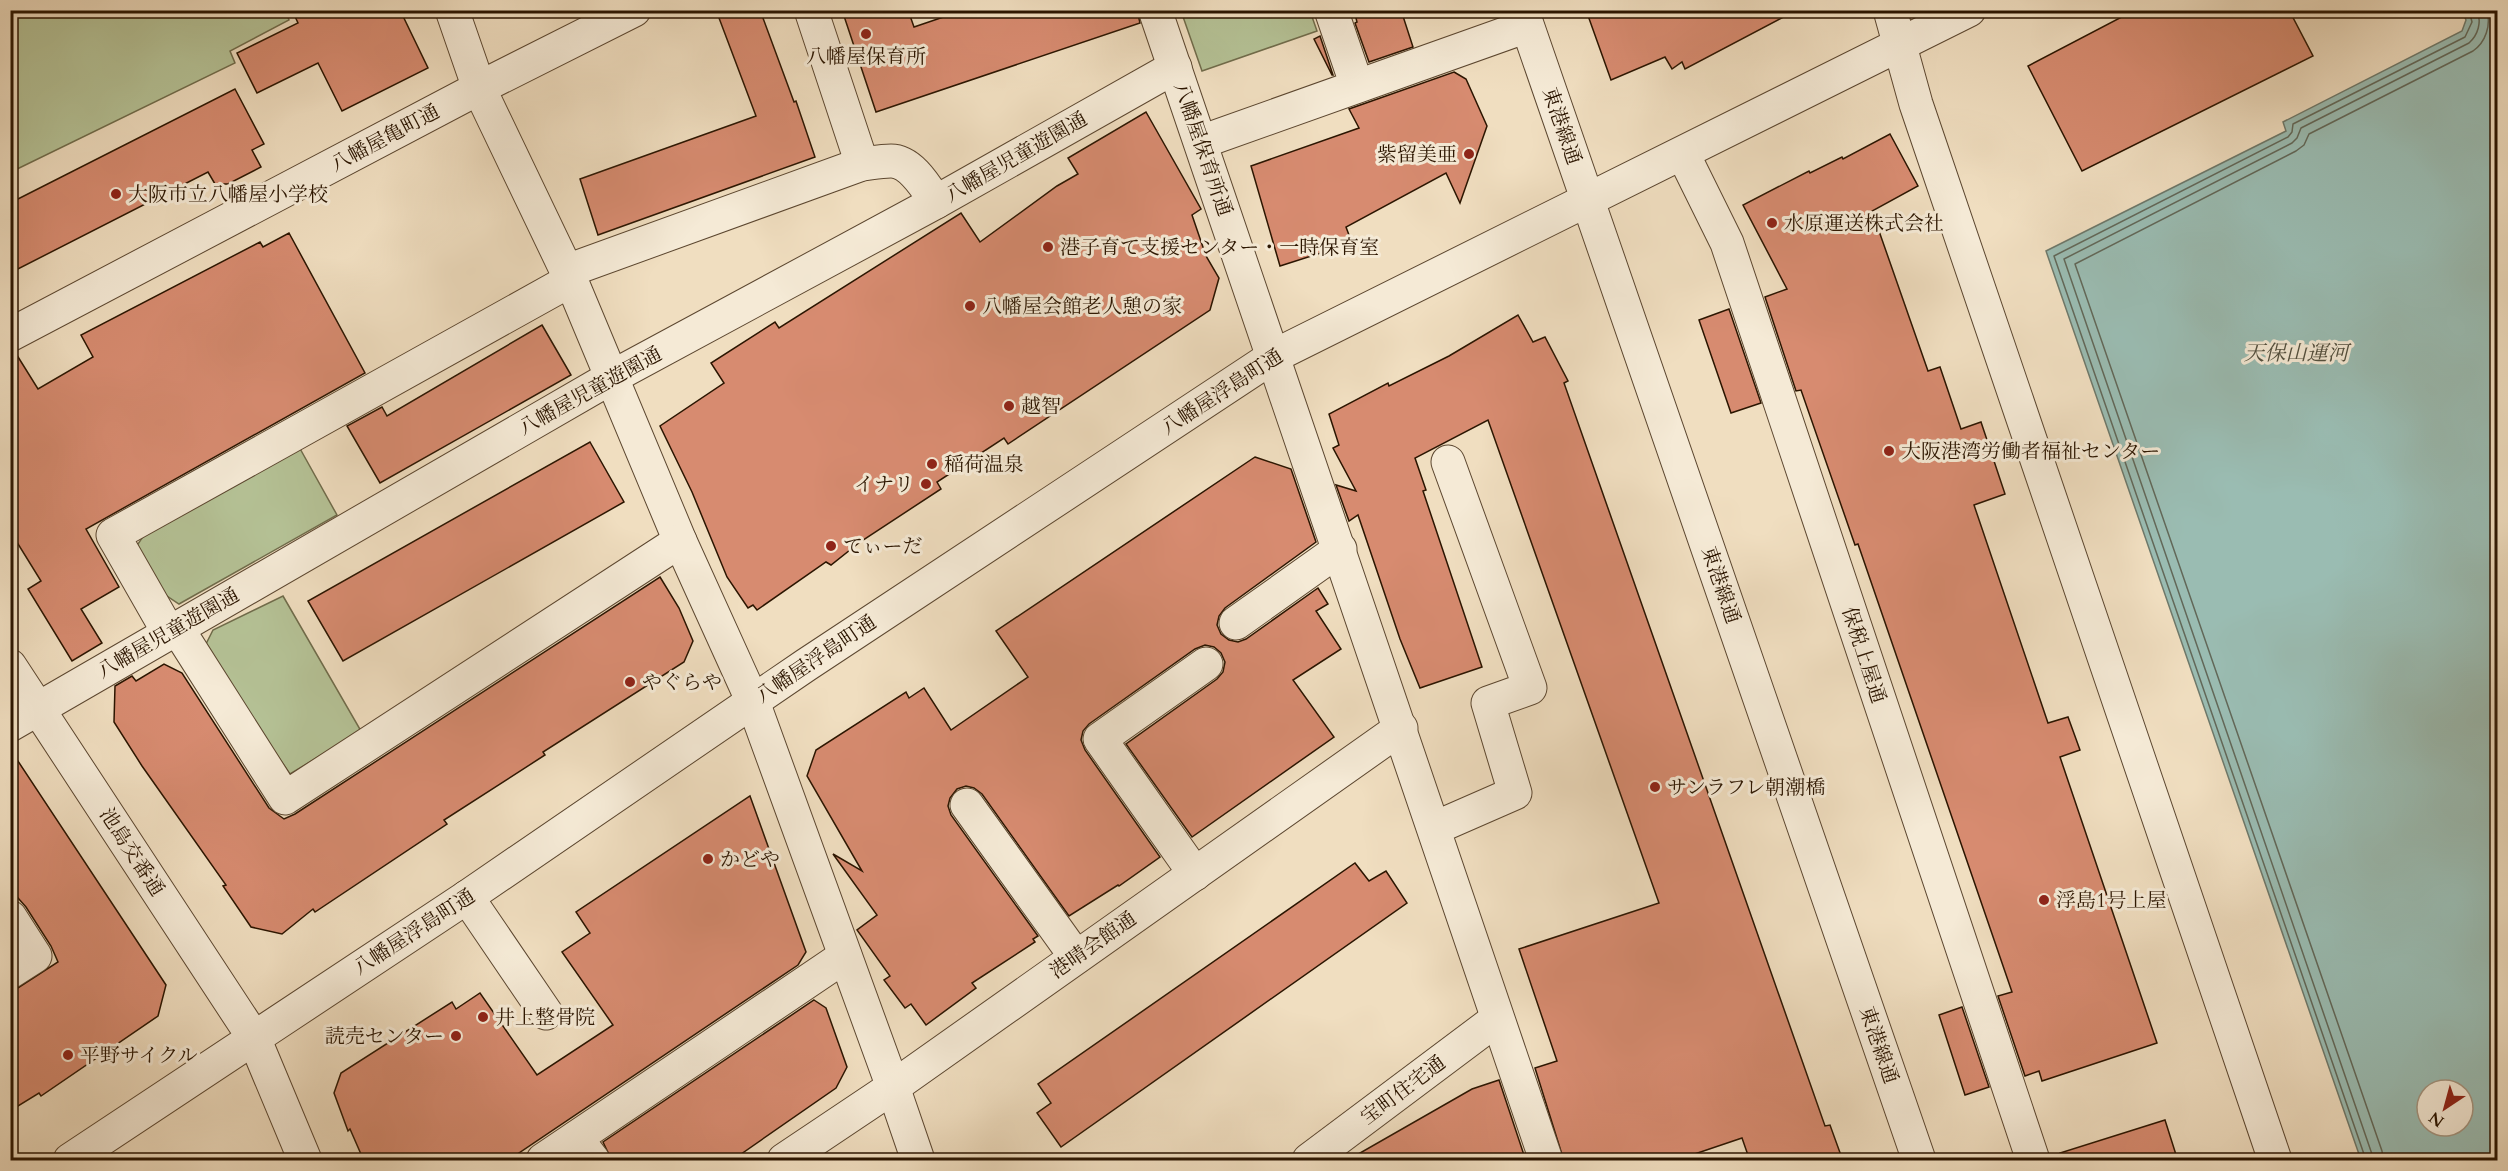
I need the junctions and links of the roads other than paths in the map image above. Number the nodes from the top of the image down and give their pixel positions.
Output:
1 (634, 10) edge
2 (811, 10) edge
3 (1155, 10) edge
4 (1331, 10) edge
5 (1890, 10) edge
6 (1969, 10) edge
7 (459, 15) edge
8 (1525, 18) edge
9 (602, 21) edge
10 (1900, 45) junction
11 (1174, 67) junction
12 (1358, 86) junction
13 (478, 88) junction
14 (1201, 142) junction
15 (1683, 154) junction
16 (862, 165) junction
17 (936, 202) junction
18 (1588, 202) junction
19 (569, 276) junction
20 (10, 335) edge
21 (1274, 356) junction
22 (612, 377) junction
23 (1448, 462) dead end
24 (680, 541) junction
25 (1340, 549) junction
26 (1236, 623) dead end
27 (173, 630) junction
28 (1206, 664) dead end
29 (10, 666) edge
30 (753, 702) junction
31 (24, 717) edge
32 (1401, 728) junction
33 (967, 805) dead end
34 (1434, 828) junction
35 (1195, 874) junction
36 (466, 897) junction
37 (10, 917) edge
38 (845, 956) junction
39 (1076, 957) junction
40 (10, 972) edge
41 (546, 1013) dead end
42 (1497, 1019) junction
43 (254, 1038) junction
44 (894, 1087) junction
45 (585, 1149) edge
46 (70, 1161) edge
47 (305, 1161) edge
48 (543, 1161) edge
49 (784, 1161) edge
50 (918, 1161) edge
51 (1309, 1161) edge
52 (1546, 1161) edge
53 (1919, 1161) edge
54 (2033, 1161) edge
55 (2276, 1161) edge

1 - 9 street, 八幡屋亀町通
2 - 16 street
3 - 11 street, 八幡屋保育所通
4 - 12 street
5 - 10 street
6 - 10 street, 八幡屋浮島町通
7 - 13 street
8 - 12 street
8 - 18 street, 東港線通
9 - 13 street, 八幡屋亀町通
10 - 15 street, 八幡屋浮島町通
10 - 55 street
11 - 14 street, 八幡屋保育所通
11 - 17 street, 八幡屋児童遊園通
12 - 14 street
13 - 19 street
13 - 20 street, 八幡屋亀町通
14 - 21 street, 八幡屋保育所通
15 - 18 street, 八幡屋浮島町通
15 - 54 street, 保税上屋通
16 - 17 street
16 - 19 street
17 - 22 street, 八幡屋児童遊園通
18 - 21 street, 八幡屋浮島町通
18 - 53 street, 東港線通
19 - 22 street
19 - 27 street
21 - 25 street, 八幡屋保育所通
21 - 30 street, 八幡屋浮島町通
22 - 24 street
22 - 27 street, 八幡屋児童遊園通
23 - 34 street
24 - 27 street
24 - 30 street
25 - 26 street
25 - 32 street, 八幡屋保育所通
27 - 31 street, 八幡屋児童遊園通
28 - 35 street
29 - 31 street, 池島交番通
30 - 36 street, 八幡屋浮島町通
30 - 38 street
31 - 43 street, 池島交番通
32 - 34 street, 八幡屋保育所通
32 - 35 street, 港晴会館通
33 - 39 street
34 - 42 street, 八幡屋保育所通
35 - 39 street, 港晴会館通
36 - 41 street
36 - 43 street, 八幡屋浮島町通
37 - 40 street
38 - 44 street
38 - 45 street
39 - 44 street, 港晴会館通
42 - 51 street, 宝町住宅通
42 - 52 street, 八幡屋保育所通
43 - 46 street, 八幡屋浮島町通
43 - 47 street, 池島交番通
44 - 49 street, 港晴会館通
44 - 50 street
45 - 48 street

